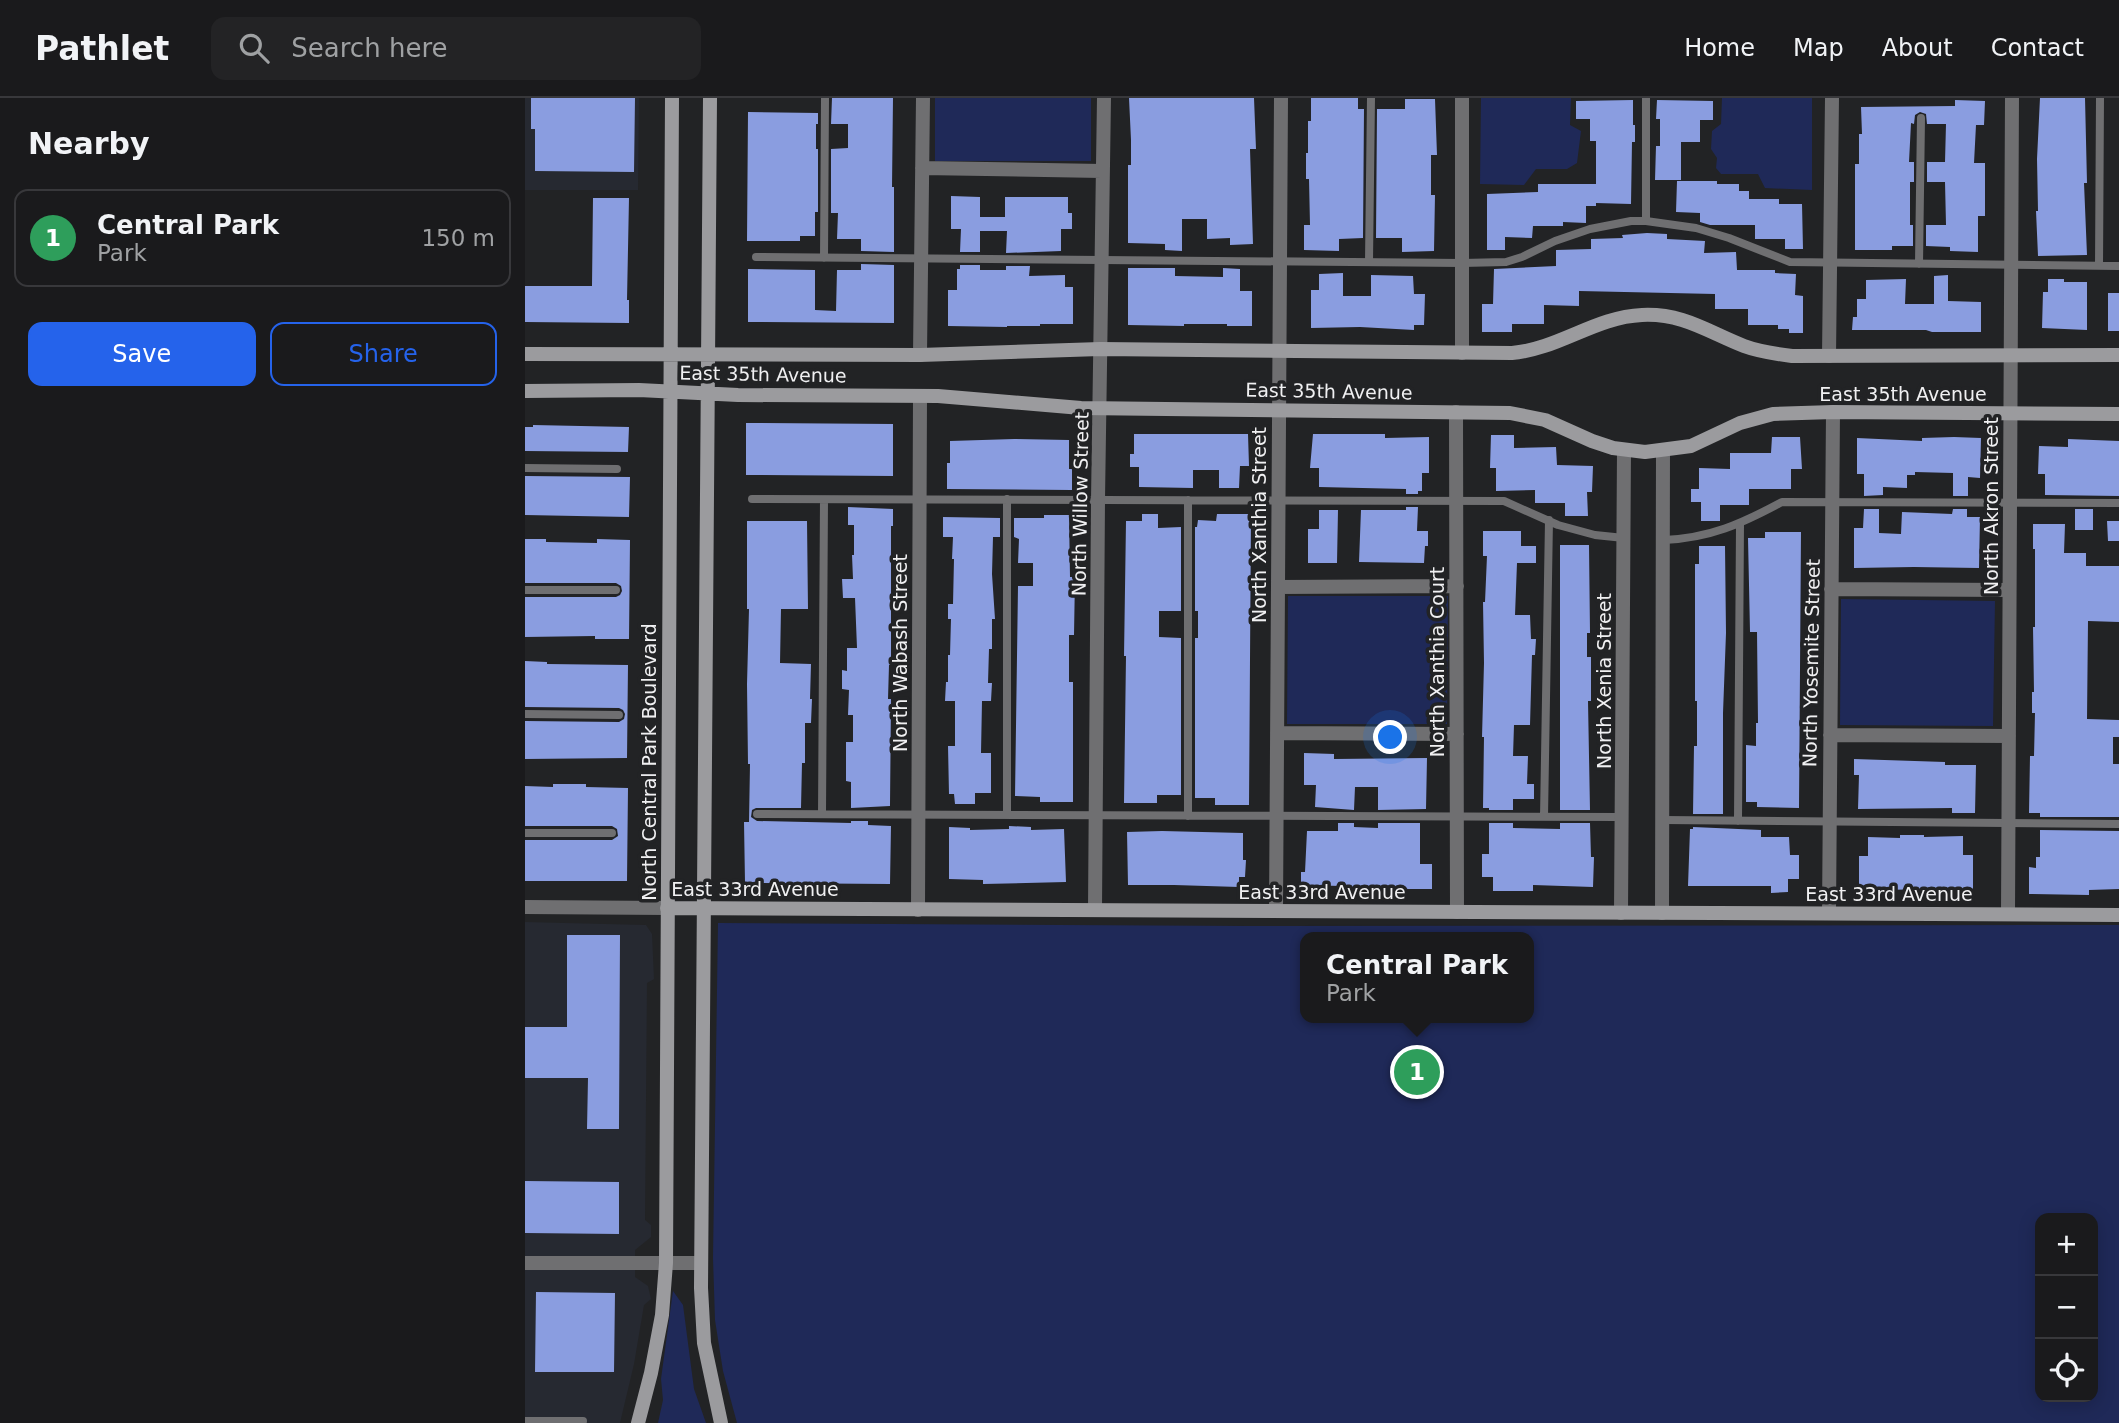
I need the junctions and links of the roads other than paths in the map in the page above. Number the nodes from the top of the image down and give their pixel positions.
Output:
1 (672, 98) edge
2 (710, 98) edge
3 (825, 98) edge
4 (923, 98) edge
5 (1104, 98) edge
6 (1281, 98) edge
7 (1371, 98) edge
8 (1462, 98) edge
9 (1646, 98) edge
10 (1832, 98) edge
11 (2012, 98) edge
12 (2100, 98) edge
13 (1921, 118) dead end
14 (922, 168) junction
15 (1102, 171) junction
16 (1646, 221) junction
17 (756, 257) dead end
18 (824, 258) junction
19 (922, 258) junction
20 (1102, 259) junction
21 (1280, 262) junction
22 (1369, 262) junction
23 (1462, 263) junction
24 (1830, 264) junction
25 (1919, 264) junction
26 (2011, 265) junction
27 (2099, 266) junction
28 (2119, 266) edge
29 (1100, 349) junction
30 (1279, 351) junction
31 (1462, 353) junction
32 (525, 354) edge
33 (2011, 354) junction
34 (670, 355) junction
35 (708, 355) junction
36 (921, 355) junction
37 (2119, 355) edge
38 (1829, 356) junction
39 (525, 391) edge
40 (670, 392) junction
41 (708, 394) junction
42 (920, 396) junction
43 (1101, 409) junction
44 (1279, 410) junction
45 (1456, 412) junction
46 (1833, 412) junction
47 (2010, 413) junction
48 (2119, 414) edge
49 (1624, 450) junction
50 (1663, 451) junction
51 (525, 468) edge
52 (617, 469) dead end
53 (752, 499) dead end
54 (1007, 499) junction
55 (824, 500) junction
56 (920, 500) junction
57 (1098, 500) junction
58 (1188, 500) junction
59 (1278, 500) junction
60 (1456, 500) junction
61 (2010, 502) junction
62 (1832, 503) junction
63 (2119, 503) edge
64 (1549, 520) junction
65 (1740, 524) junction
66 (1624, 538) junction
67 (1664, 540) junction
68 (1457, 586) junction
69 (1278, 587) junction
70 (1832, 589) junction
71 (525, 590) edge
72 (616, 590) dead end
73 (2009, 590) junction
74 (525, 714) edge
75 (619, 715) dead end
76 (1277, 733) junction
77 (1457, 734) junction
78 (1830, 735) junction
79 (2009, 736) junction
80 (757, 814) dead end
81 (822, 814) junction
82 (918, 815) junction
83 (1007, 815) junction
84 (1096, 816) junction
85 (1188, 816) junction
86 (1276, 816) junction
87 (1457, 817) junction
88 (1544, 817) junction
89 (1622, 817) junction
90 (1663, 820) junction
91 (1738, 821) junction
92 (1829, 821) junction
93 (2008, 823) junction
94 (2119, 824) edge
95 (525, 833) edge
96 (613, 833) dead end
97 (525, 907) edge
98 (667, 908) junction
99 (704, 908) junction
100 (918, 910) junction
101 (1095, 911) junction
102 (1276, 911) junction
103 (1457, 912) junction
104 (1621, 913) junction
105 (1662, 913) junction
106 (1829, 914) junction
107 (2008, 914) junction
108 (2119, 915) edge
109 (525, 1263) edge
110 (666, 1263) junction
111 (701, 1263) junction
112 (525, 1420) edge
113 (583, 1421) edge
114 (638, 1423) edge
115 (722, 1423) edge

1 - 34 street, North Central Park Boulevard
2 - 35 street
3 - 18 lane
4 - 14 street
5 - 15 street, North Willow Street
6 - 21 street, North Xanthia Street
7 - 22 lane
8 - 23 street
9 - 16 lane
10 - 24 street
11 - 26 street, North Akron Street
12 - 27 lane
13 - 25 lane
14 - 15 street
14 - 19 street
15 - 20 street, North Willow Street
16 - 23 lane
16 - 24 lane
17 - 18 lane
18 - 19 lane
19 - 20 lane
19 - 36 street
20 - 21 lane
20 - 29 street, North Willow Street
21 - 22 lane
21 - 30 street, North Xanthia Street
22 - 23 lane
23 - 31 street
24 - 25 lane
24 - 38 street
25 - 26 lane
26 - 27 lane
26 - 33 street, North Akron Street
27 - 28 lane
29 - 30 street, East 35th Avenue
29 - 36 street, East 35th Avenue
29 - 43 street, North Willow Street
30 - 31 street, East 35th Avenue
30 - 44 street, North Xanthia Street
31 - 38 street, East 35th Avenue
32 - 34 street, East 35th Avenue
33 - 37 street, East 35th Avenue
33 - 38 street, East 35th Avenue
33 - 47 street, North Akron Street
34 - 35 street, East 35th Avenue
34 - 40 street, North Central Park Boulevard
35 - 36 street, East 35th Avenue
35 - 41 street
39 - 40 street, East 35th Avenue
40 - 41 street, East 35th Avenue
40 - 98 street, North Central Park Boulevard
41 - 42 street, East 35th Avenue
41 - 99 street
42 - 43 street, East 35th Avenue
42 - 56 street, North Wabash Street
43 - 44 street, East 35th Avenue
43 - 57 street, North Willow Street
44 - 45 street, East 35th Avenue
44 - 59 street, North Xanthia Street
45 - 49 street, East 35th Avenue
45 - 60 street, North Xanthia Court
46 - 47 street, East 35th Avenue
46 - 50 street, East 35th Avenue
46 - 62 street, North Yosemite Street
47 - 48 street, East 35th Avenue
47 - 61 street, North Akron Street
49 - 50 street, East 35th Avenue
49 - 66 street, North Xenia Street
50 - 67 street
51 - 52 lane
53 - 55 lane
54 - 56 lane
54 - 57 lane
54 - 83 lane
55 - 56 lane
55 - 81 lane
56 - 82 street, North Wabash Street
57 - 58 lane
57 - 84 street, North Willow Street
58 - 59 lane
58 - 85 lane
59 - 60 lane
59 - 69 street, North Xanthia Street
60 - 64 lane
60 - 68 street, North Xanthia Court
61 - 62 lane
61 - 63 lane
61 - 73 street, North Akron Street
62 - 65 lane
62 - 70 street, North Yosemite Street
64 - 66 lane
64 - 88 lane
65 - 67 lane
65 - 91 lane
66 - 89 street, North Xenia Street
67 - 90 street
68 - 69 street
68 - 77 street, North Xanthia Court
69 - 76 street, North Xanthia Street
70 - 73 street
70 - 78 street, North Yosemite Street
71 - 72 lane
73 - 79 street, North Akron Street
74 - 75 lane
76 - 77 street
76 - 86 street, North Xanthia Street
77 - 87 street, North Xanthia Court
78 - 79 street
78 - 92 street, North Yosemite Street
79 - 93 street, North Akron Street
80 - 81 lane
81 - 82 lane
82 - 83 lane
82 - 100 street, North Wabash Street
83 - 84 lane
84 - 85 lane
84 - 101 street, North Willow Street
85 - 86 lane
86 - 87 lane
86 - 102 street, North Xanthia Street
87 - 88 lane
87 - 103 street, North Xanthia Court
88 - 89 lane
89 - 104 street, North Xenia Street
90 - 91 lane
90 - 105 street
91 - 92 lane
92 - 93 lane
92 - 106 street, North Yosemite Street
93 - 94 lane
93 - 107 street, North Akron Street
95 - 96 lane
97 - 98 street, East 33rd Avenue
98 - 99 street, East 33rd Avenue
98 - 110 street, North Central Park Boulevard
99 - 100 street, East 33rd Avenue
99 - 111 street
100 - 101 street, East 33rd Avenue
101 - 102 street, East 33rd Avenue
102 - 103 street, East 33rd Avenue
103 - 104 street, East 33rd Avenue
104 - 105 street, East 33rd Avenue
105 - 106 street, East 33rd Avenue
106 - 107 street, East 33rd Avenue
107 - 108 street, East 33rd Avenue
109 - 110 street
110 - 111 street
110 - 114 street, North Central Park Boulevard
111 - 115 street
112 - 113 lane

